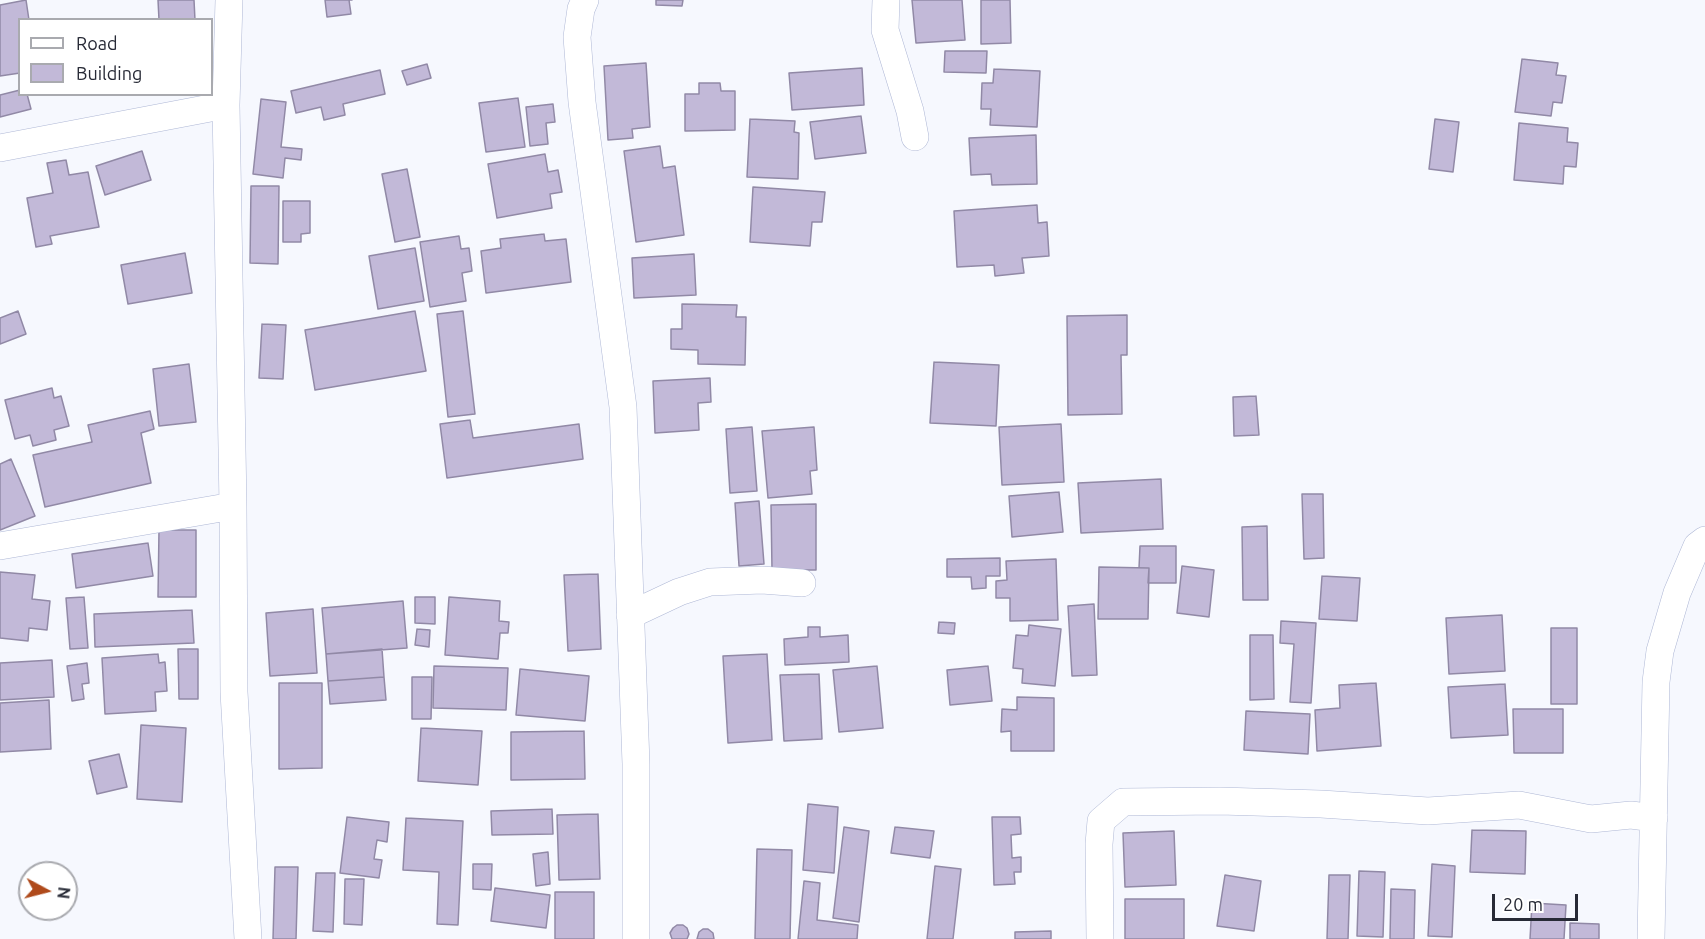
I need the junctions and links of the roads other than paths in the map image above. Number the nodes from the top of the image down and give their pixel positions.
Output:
1 (229, 0) edge
2 (585, 0) edge
3 (886, 0) edge
4 (226, 105) junction
5 (915, 137) dead end
6 (0, 148) edge
7 (233, 506) junction
8 (1705, 540) edge
9 (0, 546) edge
10 (802, 584) dead end
11 (630, 615) junction
12 (1654, 818) junction
13 (248, 939) edge
14 (636, 939) edge
15 (1101, 939) edge
16 (1651, 939) edge

1 - 4 street
2 - 11 street
3 - 5 street
4 - 6 street
4 - 7 street
7 - 9 street
7 - 13 street
8 - 12 street
10 - 11 street
11 - 14 street
12 - 15 street
12 - 16 street

